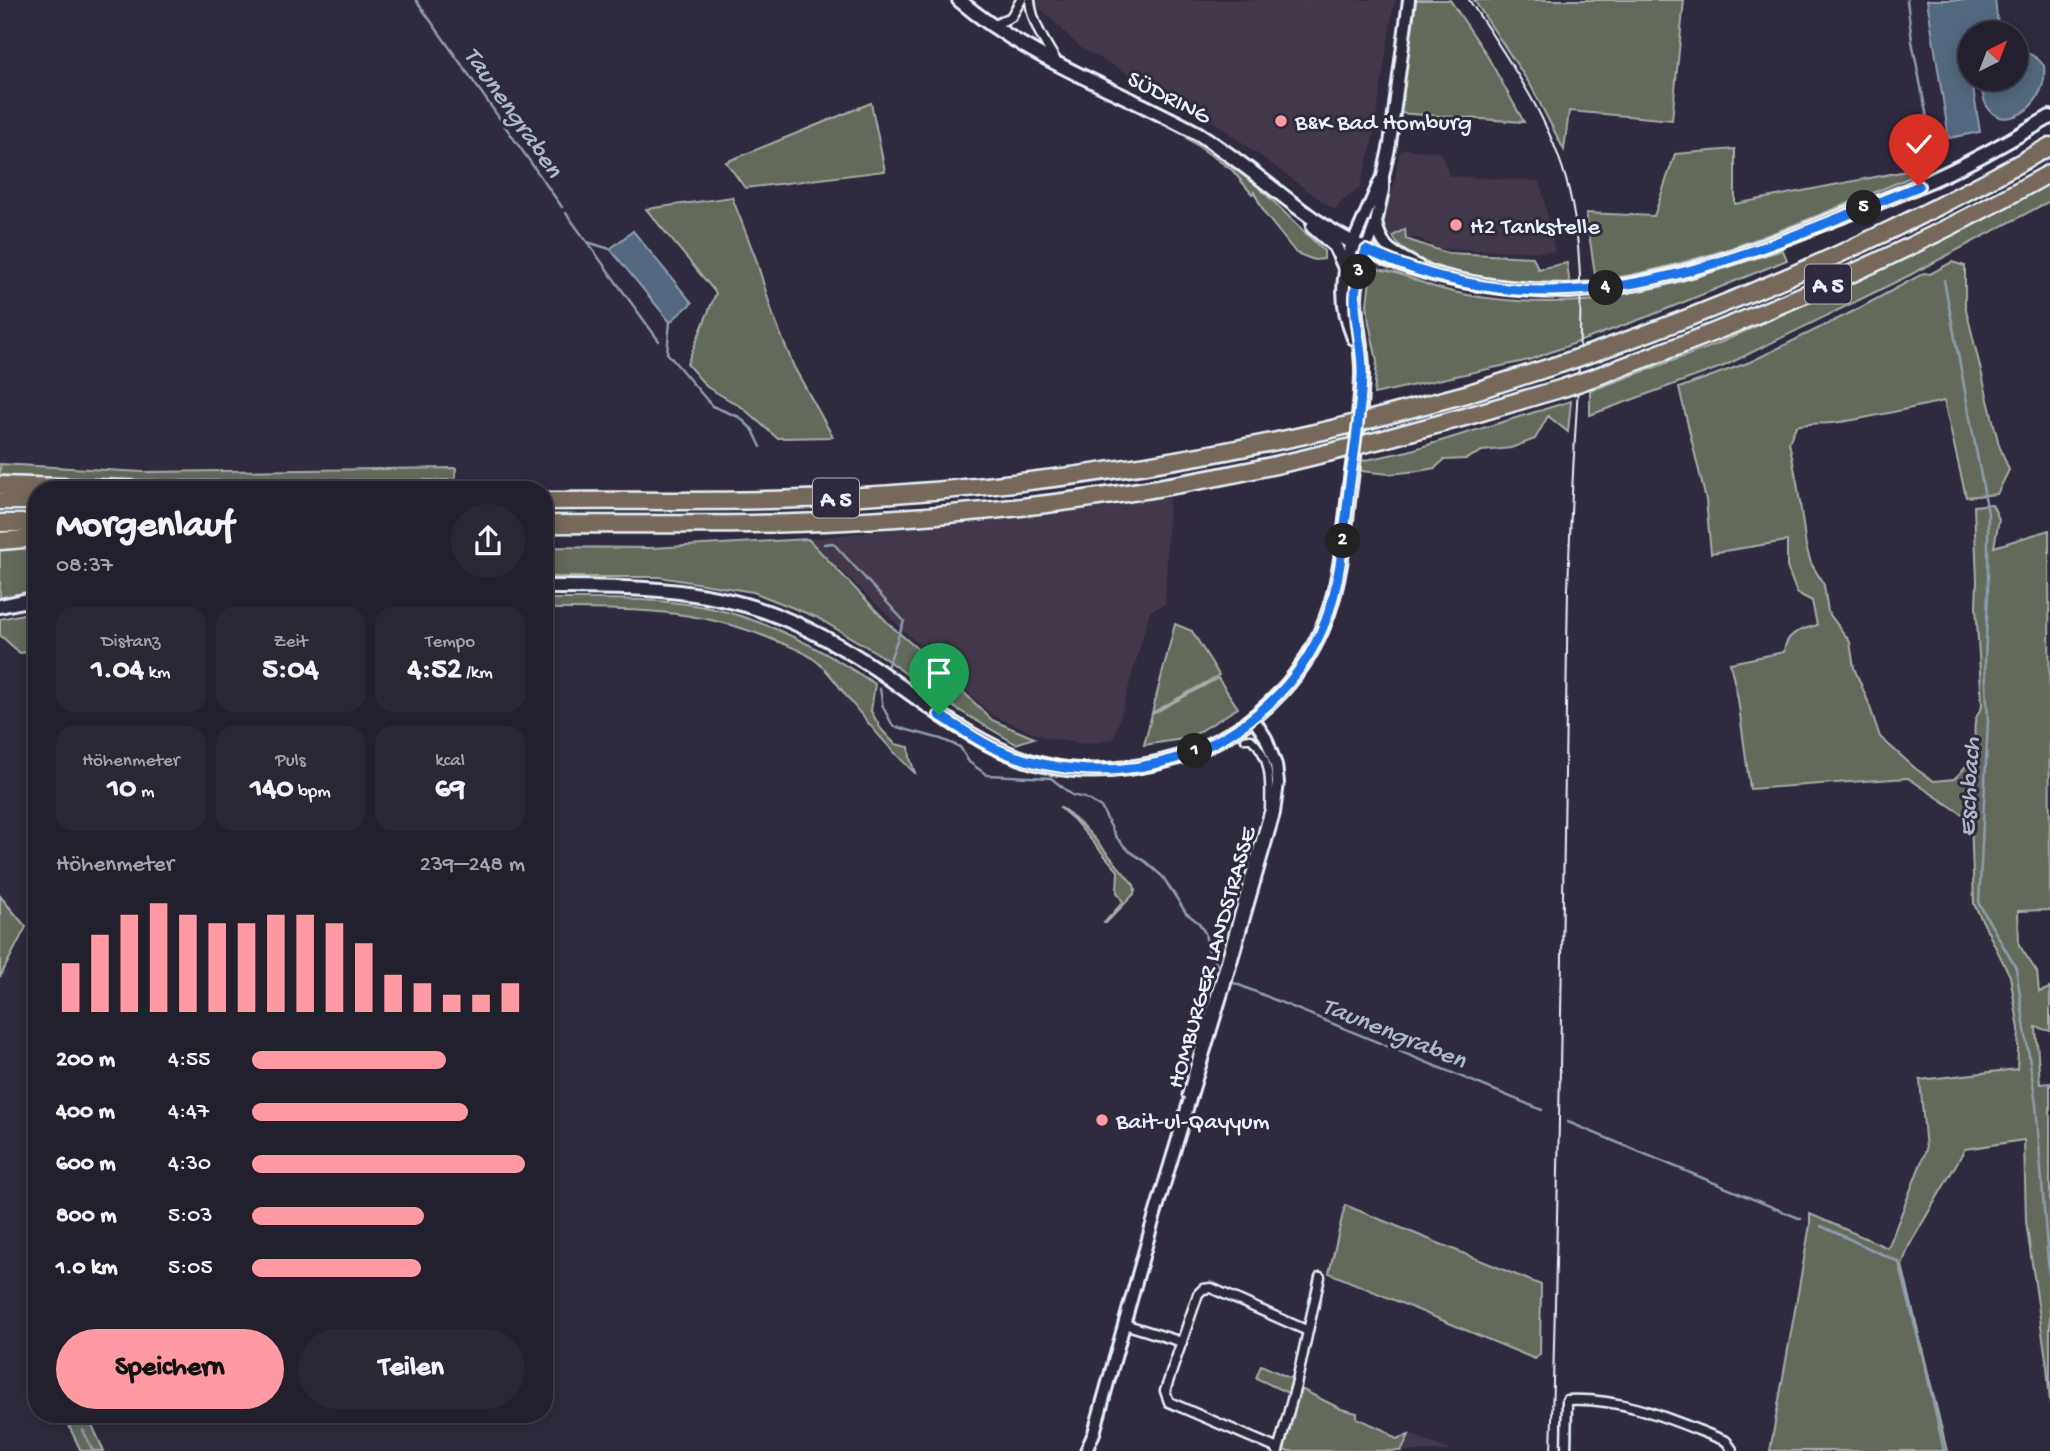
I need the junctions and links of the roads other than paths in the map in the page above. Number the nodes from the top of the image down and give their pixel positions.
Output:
1 (959, 0) edge
2 (1021, 0) edge
3 (1030, 0) edge
4 (1409, 0) edge
5 (992, 26) junction
6 (1057, 63) junction
7 (2050, 117) edge
8 (2050, 146) edge
9 (2050, 173) edge
10 (1383, 176) junction
11 (1269, 186) junction
12 (1376, 223) junction
13 (1353, 243) junction
14 (1366, 250) junction
15 (1345, 268) junction
16 (1437, 276) junction
17 (1362, 359) junction
18 (0, 479) edge
19 (28, 483) edge
20 (0, 485) edge
21 (28, 485) edge
22 (553, 500) edge
23 (0, 501) edge
24 (28, 501) edge
25 (0, 523) edge
26 (28, 523) edge
27 (553, 524) edge
28 (28, 539) edge
29 (0, 541) edge
30 (553, 587) edge
31 (28, 600) edge
32 (0, 606) edge
33 (1253, 718) junction
34 (1245, 739) dead end
35 (1320, 1277) dead end
36 (1124, 1324) junction
37 (1308, 1331) junction
38 (1182, 1342) junction
39 (1090, 1430) dead end
40 (1278, 1450) edge
41 (1086, 1451) edge
42 (1566, 1451) edge
43 (1732, 1451) edge

1 - 5 main road, SÜDRING
2 - 5 street
3 - 6 street
4 - 10 street
5 - 6 main road, SÜDRING
6 - 11 main road, SÜDRING
7 - 16 main road, SÜDRING, bridge
8 - 22 highway, A 5, bridge
9 - 27 highway, A 5, bridge
10 - 12 street
10 - 13 street
11 - 13 main road, SÜDRING
11 - 15 main road
12 - 14 street
12 - 16 street
13 - 14 main road, SÜDRING
13 - 15 main road
14 - 16 main road, SÜDRING
14 - 17 main road
15 - 17 main road
17 - 33 main road
18 - 19 highway
20 - 21 highway
23 - 24 highway
25 - 26 highway
28 - 29 highway
30 - 33 main road
31 - 32 main road
33 - 36 street, HOMBURGER LANDSTRASSE
34 - 39 street
35 - 37 street
36 - 38 street
36 - 41 street, HOMBURGER LANDSTRASSE
37 - 38 street
37 - 40 street
38 - 40 street
42 - 43 street

